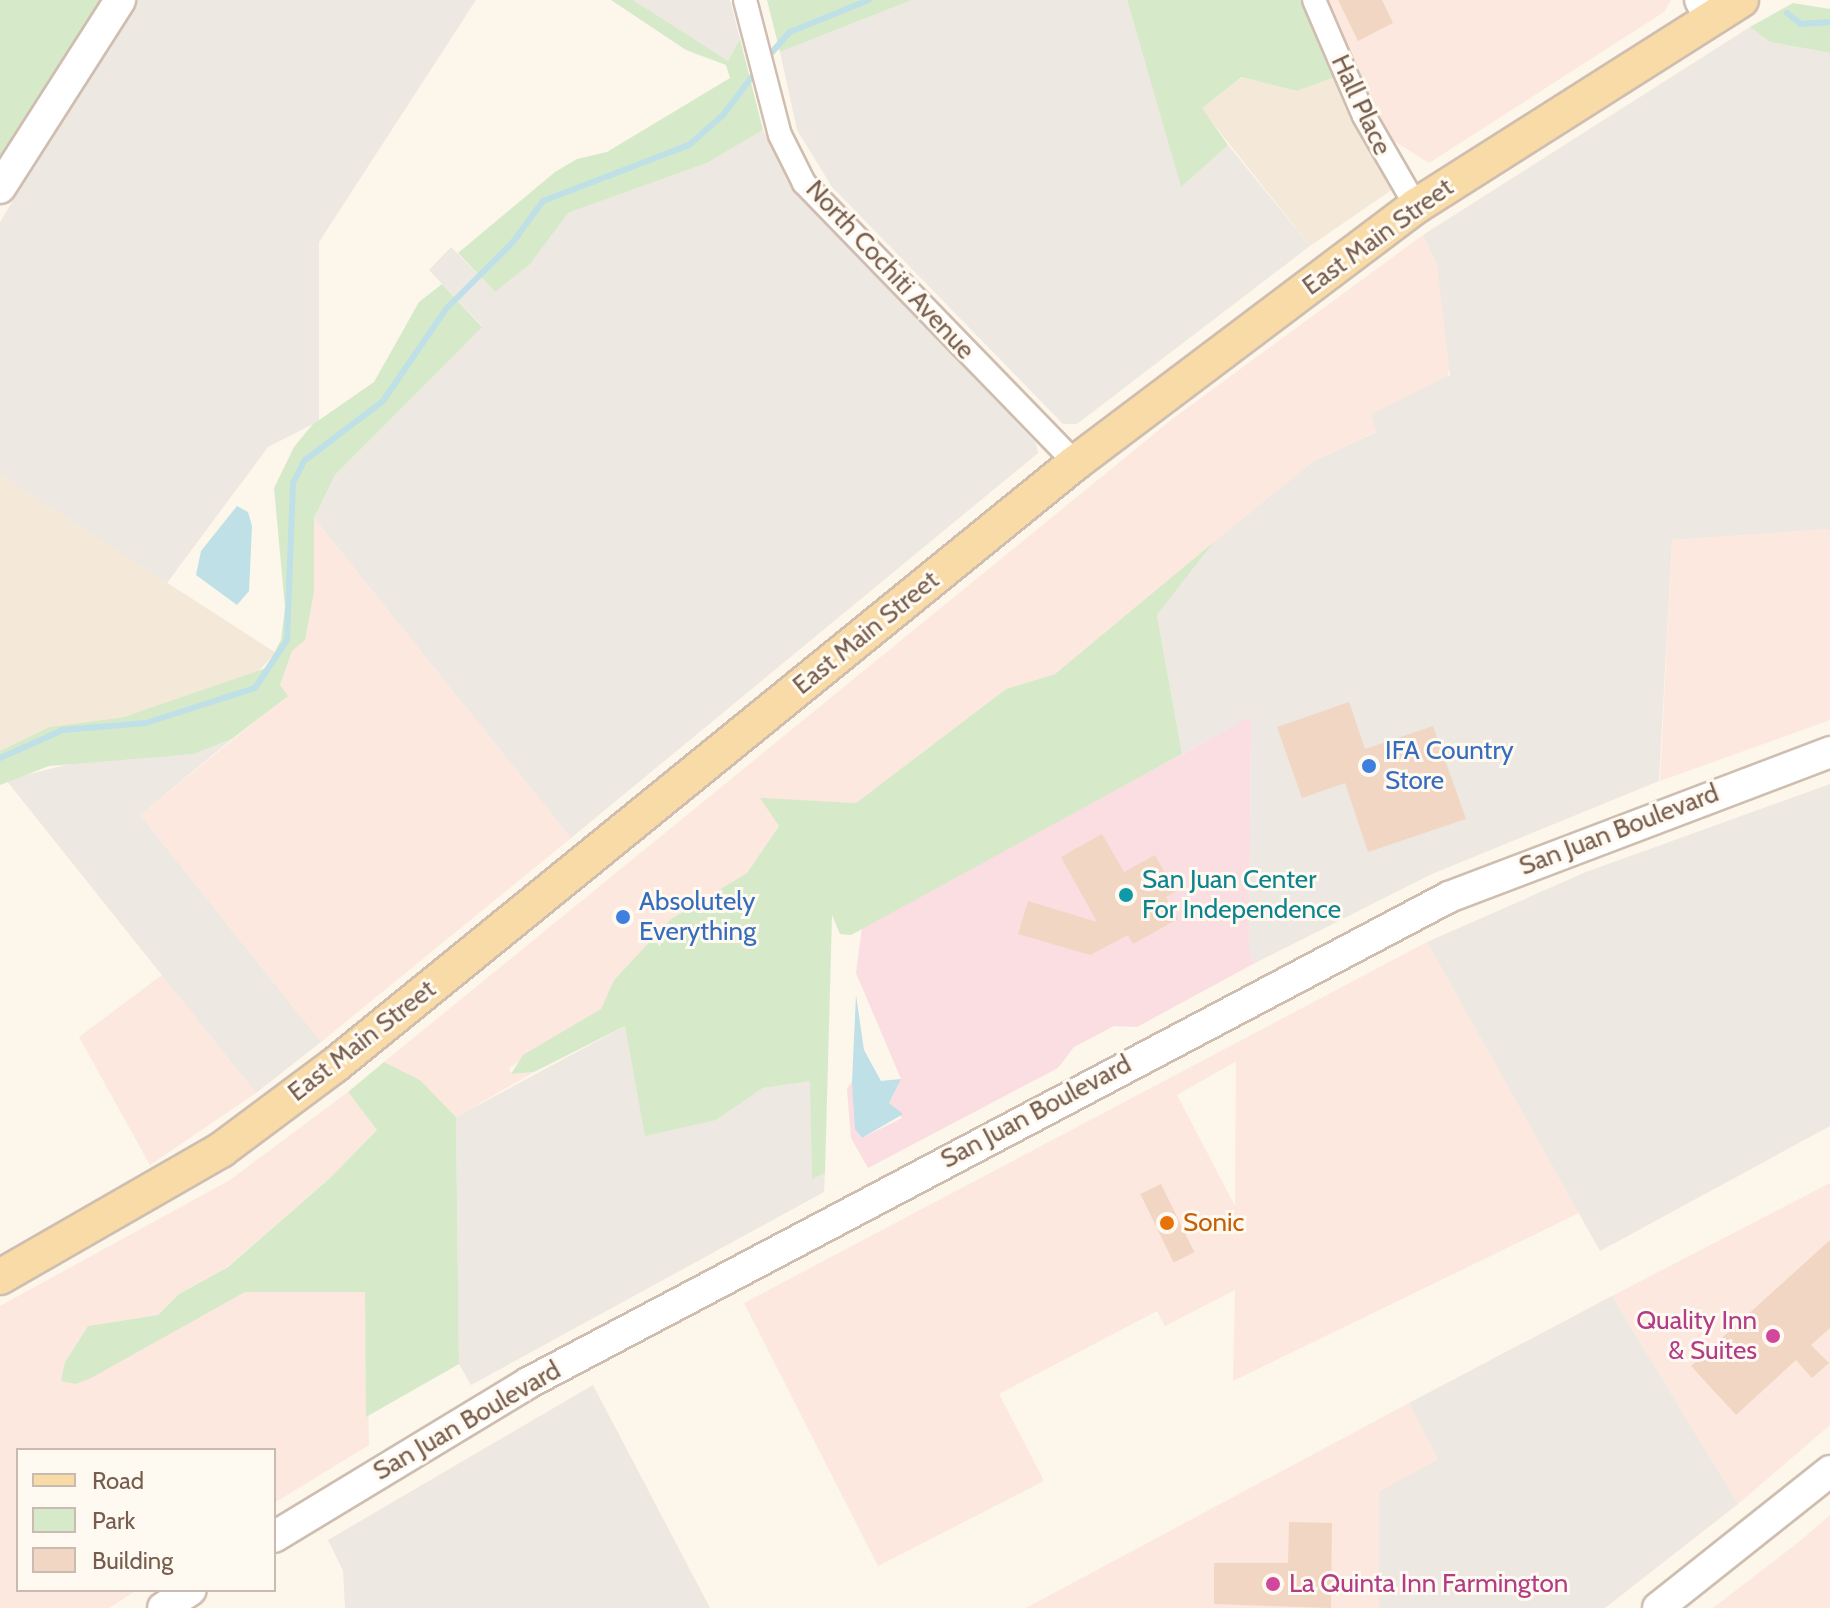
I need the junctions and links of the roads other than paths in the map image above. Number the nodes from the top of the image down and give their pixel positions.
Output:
1 (120, 0) edge
2 (745, 0) edge
3 (1314, 0) edge
4 (1741, 0) edge
5 (1705, 9) edge
6 (0, 188) edge
7 (1416, 206) junction
8 (1075, 463) junction
9 (1830, 752) edge
10 (0, 1277) edge
11 (1830, 1471) edge
12 (276, 1536) edge
13 (188, 1592) edge
14 (163, 1608) edge
15 (1658, 1608) edge

1 - 6 main road
2 - 8 street, North Cochiti Avenue
3 - 7 street, Hall Place
4 - 5 main road, East Main Street
5 - 7 main road, East Main Street
7 - 8 main road, East Main Street
8 - 10 main road, East Main Street
9 - 12 main road, San Juan Boulevard
11 - 15 main road
13 - 14 main road

